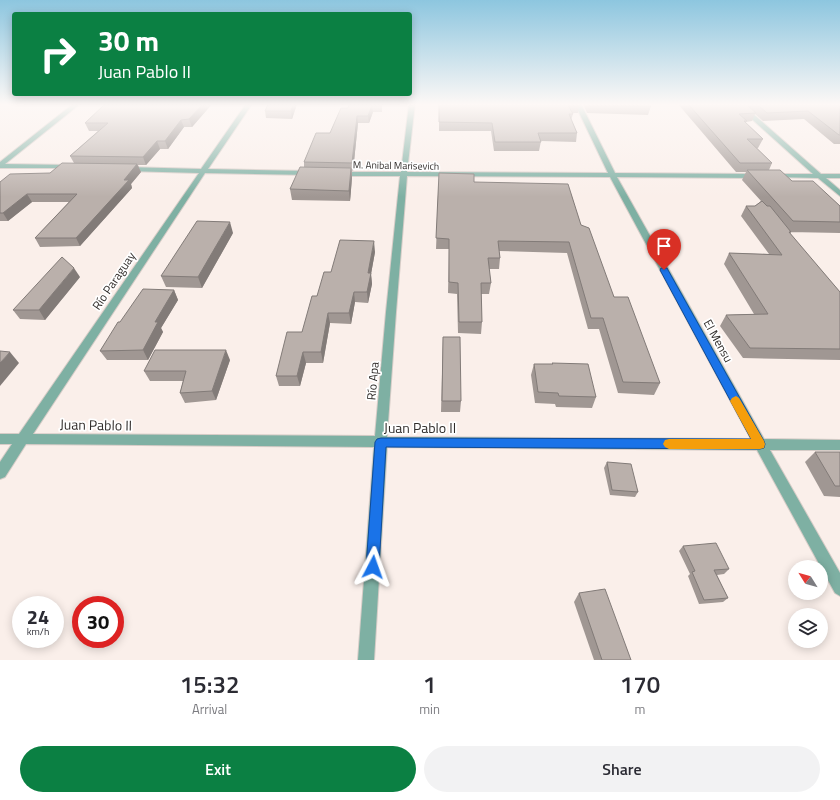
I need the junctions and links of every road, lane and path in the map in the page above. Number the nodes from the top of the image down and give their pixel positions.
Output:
1 (38, 135) edge
2 (228, 135) edge
3 (408, 135) edge
4 (593, 135) edge
5 (773, 135) edge
6 (0, 155) edge
7 (12, 155) junction
8 (0, 165) edge
9 (78, 168) edge
10 (117, 169) edge
11 (203, 171) junction
12 (318, 173) edge
13 (334, 174) edge
14 (403, 175) junction
15 (613, 176) junction
16 (819, 176) junction
17 (840, 176) edge
18 (840, 194) edge
19 (0, 438) edge
20 (23, 439) junction
21 (381, 442) junction
22 (760, 444) junction
23 (840, 445) edge
24 (0, 473) edge
25 (840, 588) edge
26 (366, 660) edge

1 - 7 street
2 - 11 street, Río Paraguay
3 - 14 street, Río Apa
4 - 15 street, El Mensu
5 - 16 street
6 - 7 street
7 - 8 street
8 - 9 street
10 - 11 street
11 - 12 street
11 - 20 street, Río Paraguay
13 - 14 street, M. Anibal Marisevich
14 - 15 street, M. Anibal Marisevich
14 - 21 street, Río Apa
15 - 16 street, M. Anibal Marisevich
15 - 22 street, El Mensu
16 - 17 street, M. Anibal Marisevich
16 - 18 street
19 - 20 street, Juan Pablo II
20 - 21 street, Juan Pablo II
20 - 24 street, Río Paraguay
21 - 22 street, Juan Pablo II
21 - 26 street, Río Apa
22 - 23 street, Juan Pablo II
22 - 25 street, El Mensu

